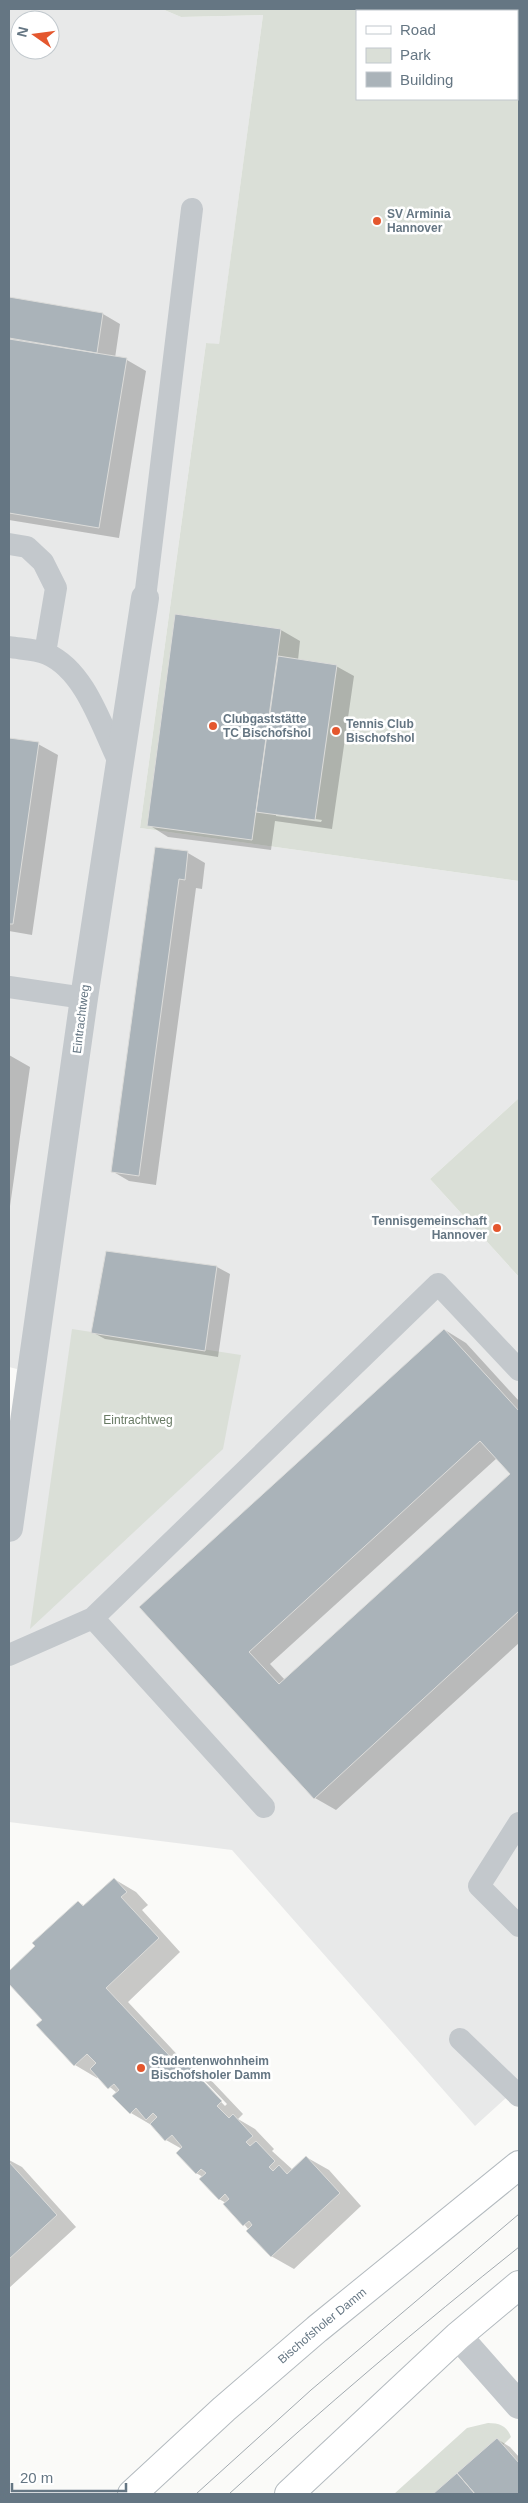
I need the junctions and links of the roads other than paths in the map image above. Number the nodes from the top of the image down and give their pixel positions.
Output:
1 (192, 209) dead end
2 (9, 544) edge
3 (144, 598) joint
4 (9, 647) edge
5 (45, 653) junction
6 (120, 764) junction
7 (9, 987) edge
8 (84, 998) junction
9 (519, 1370) edge
10 (9, 1528) edge
11 (93, 1618) junction
12 (9, 1655) edge
13 (264, 1807) dead end
14 (519, 1823) edge
15 (519, 1926) edge
16 (460, 2039) dead end
17 (519, 2096) edge
18 (519, 2165) edge
19 (519, 2285) edge
20 (458, 2336) junction
21 (519, 2404) edge
22 (132, 2494) edge
23 (289, 2494) edge

1 - 3 lane
2 - 5 lane
3 - 6 street, Eintrachtweg
4 - 5 lane
5 - 6 lane
6 - 8 street, Eintrachtweg
7 - 8 lane
8 - 10 street, Eintrachtweg
9 - 11 lane
11 - 12 lane
11 - 13 lane
14 - 15 lane
16 - 17 lane
18 - 22 main road, Bischofsholer Damm
19 - 20 main road
20 - 21 street
20 - 23 main road

